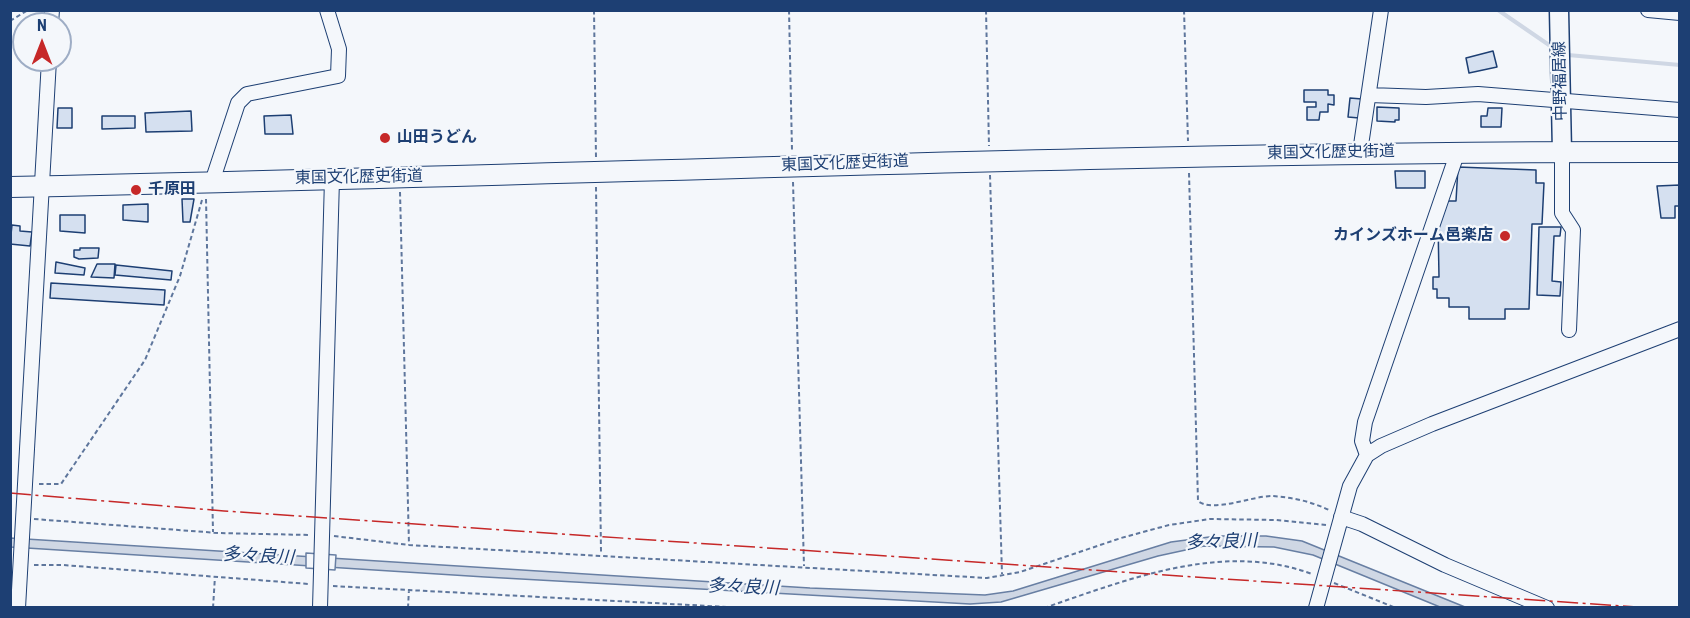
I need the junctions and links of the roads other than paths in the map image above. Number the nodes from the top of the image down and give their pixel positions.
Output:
1 (327, 10) edge
2 (1381, 10) edge
3 (1559, 10) edge
4 (1648, 10) edge
5 (1680, 13) edge
6 (48, 72) edge
7 (1369, 95) junction
8 (1561, 102) junction
9 (1680, 110) edge
10 (1360, 152) junction
11 (1458, 152) junction
12 (1562, 152) junction
13 (1680, 152) edge
14 (332, 179) junction
15 (207, 182) junction
16 (41, 186) junction
17 (10, 187) edge
18 (1680, 329) edge
19 (1569, 330) dead end
20 (1367, 455) junction
21 (1338, 527) junction
22 (18, 608) edge
23 (320, 608) edge
24 (1316, 608) edge
25 (1547, 608) edge

1 - 15 street
2 - 7 street
3 - 8 main road, 中野福居線
4 - 5 street
6 - 16 street
7 - 8 street
7 - 10 street
8 - 9 street
8 - 12 main road, 中野福居線
10 - 11 highway, 東国文化歴史街道
10 - 14 highway, 東国文化歴史街道
11 - 12 highway, 東国文化歴史街道
11 - 20 street
12 - 13 highway, 東国文化歴史街道
12 - 19 street
14 - 15 highway, 東国文化歴史街道
14 - 23 street
15 - 16 highway, 東国文化歴史街道
16 - 17 highway, 東国文化歴史街道
16 - 22 street
18 - 20 street
20 - 21 street
21 - 24 street
21 - 25 street

